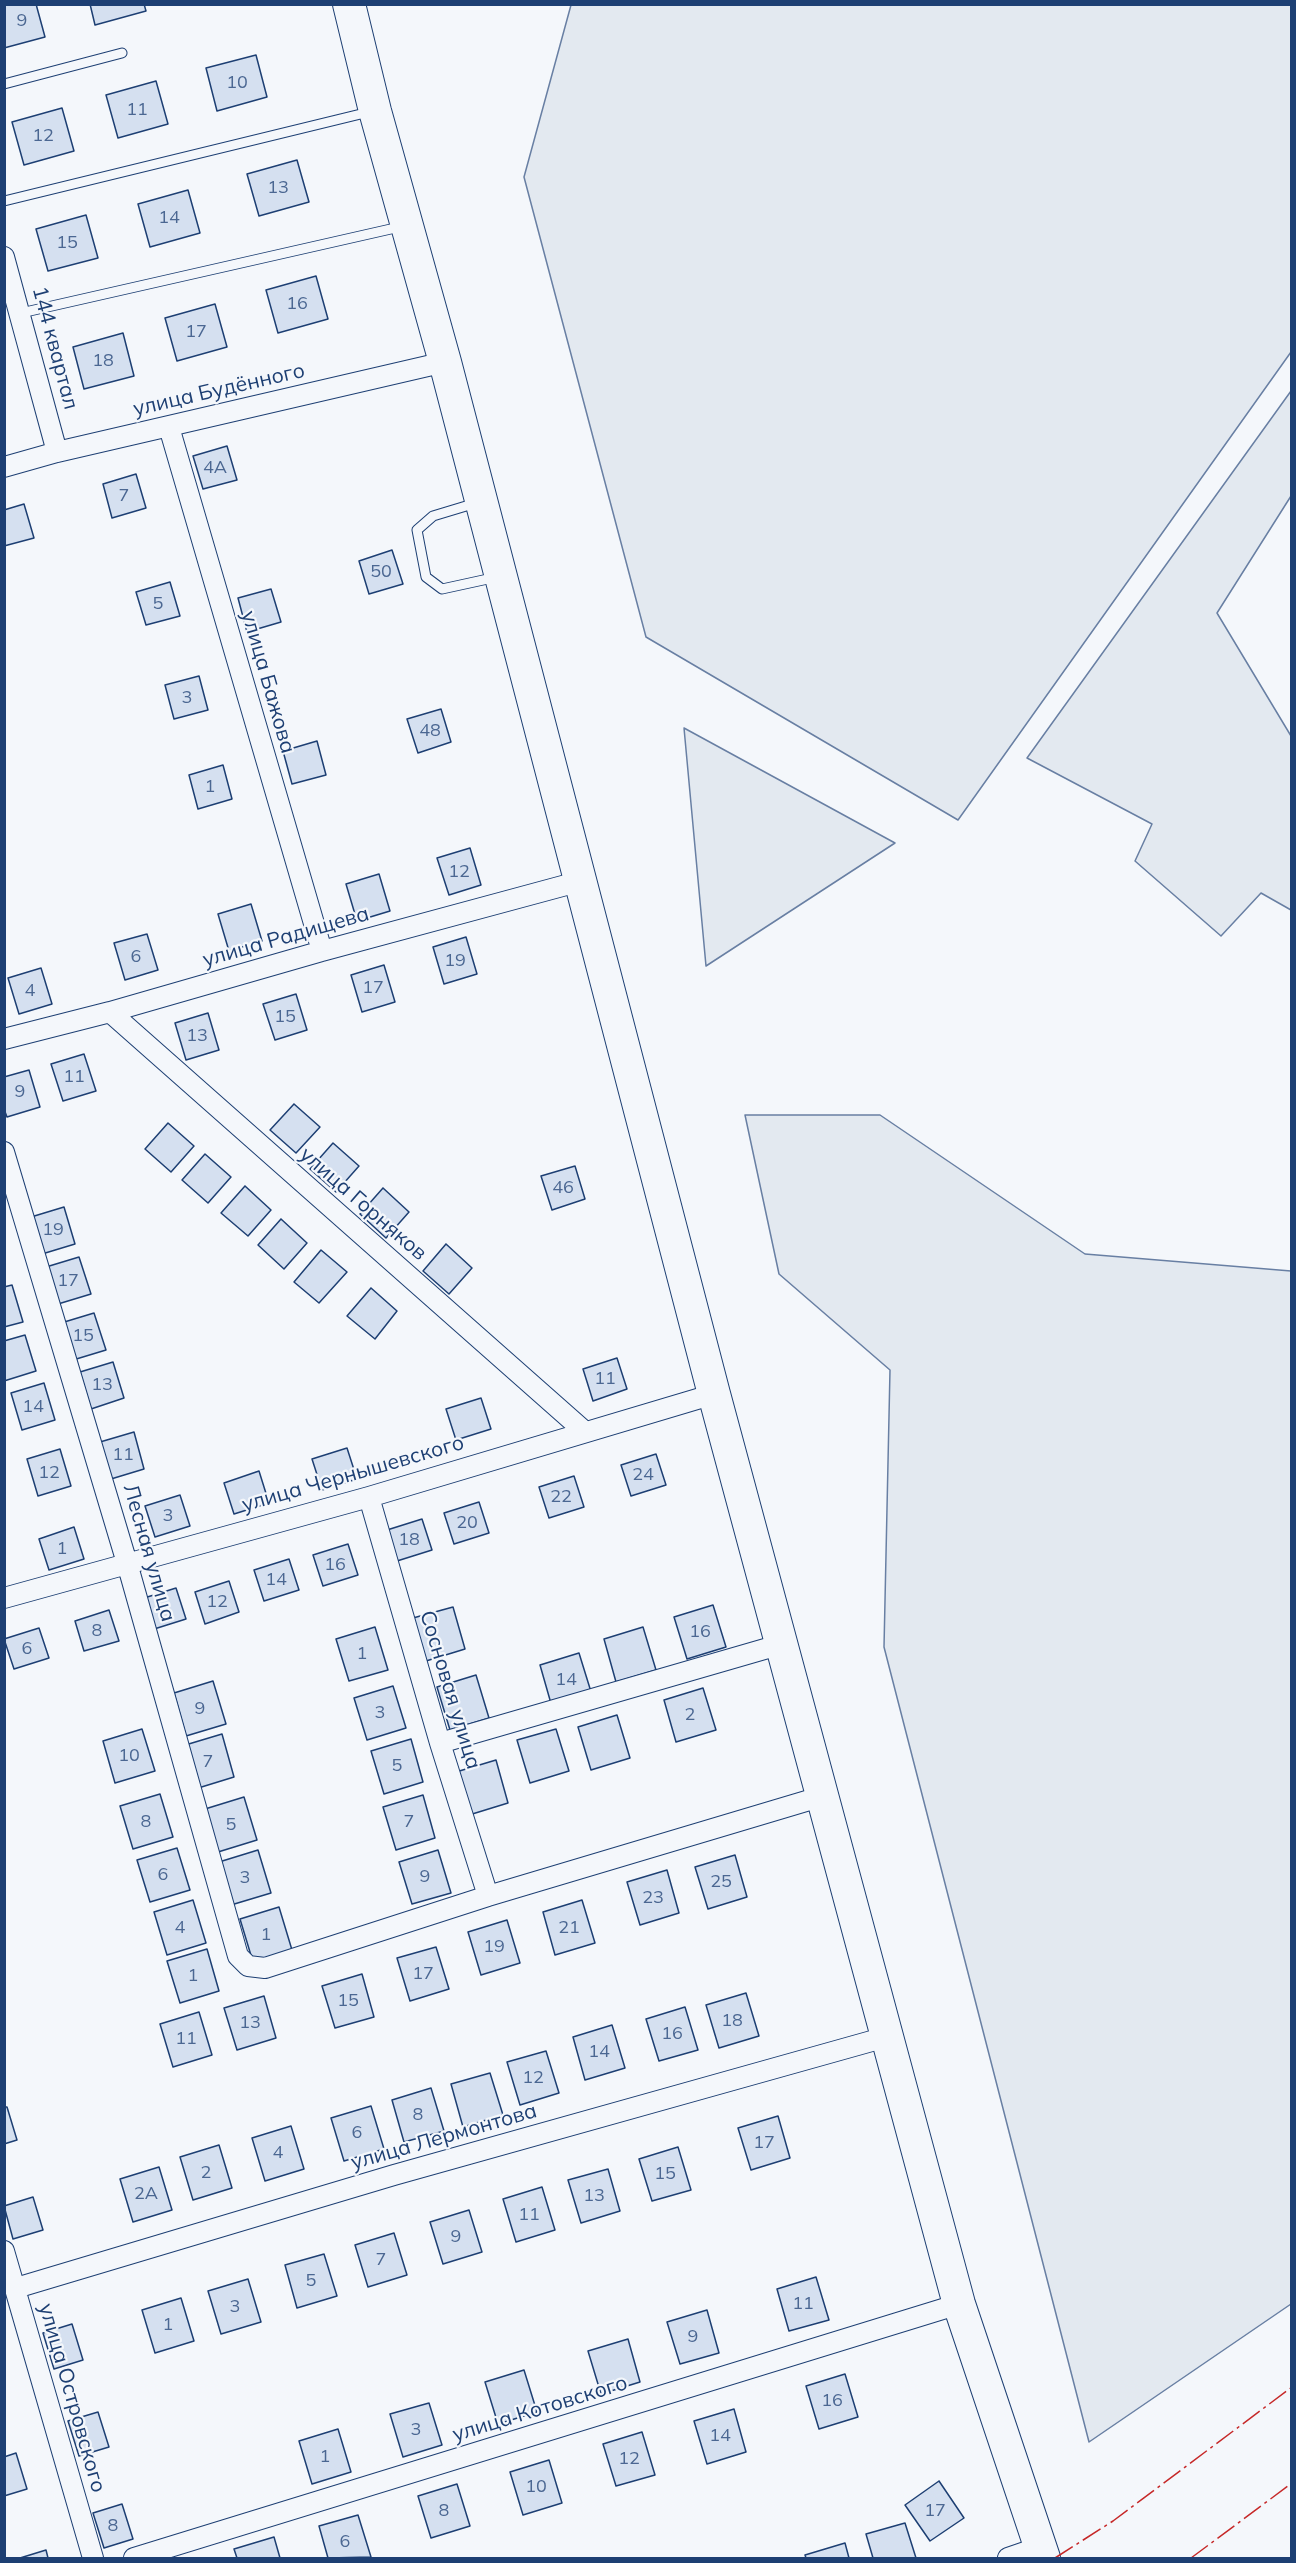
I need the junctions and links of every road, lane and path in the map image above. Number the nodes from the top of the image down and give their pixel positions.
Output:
1 (349, 4) edge
2 (122, 53) dead end
3 (4, 84) edge
4 (375, 111) junction
5 (4, 201) edge
6 (406, 226) junction
7 (4, 257) edge
8 (21, 313) junction
9 (445, 362) junction
10 (169, 427) junction
11 (57, 452) junction
12 (4, 467) edge
13 (481, 501) junction
14 (501, 576) junction
15 (581, 881) junction
16 (322, 951) junction
17 (110, 1012) junction
18 (4, 1039) edge
19 (4, 1152) edge
20 (714, 1394) junction
21 (585, 1431) junction
22 (369, 1497) junction
23 (127, 1563) junction
24 (4, 1598) edge
25 (782, 1644) junction
26 (440, 1743) junction
27 (823, 1796) junction
28 (488, 1896) junction
29 (886, 2037) junction
30 (4, 2251) edge
31 (16, 2288) junction
32 (959, 2304) junction
33 (1042, 2553) edge
34 (93, 2559) edge
35 (134, 2559) edge
36 (1008, 2559) edge

1 - 4 highway
2 - 3 lane
4 - 5 lane
4 - 6 highway
6 - 8 lane
6 - 9 highway
7 - 8 street, 144 квартал
8 - 11 street, 144 квартал
9 - 10 street, улица Будённого
9 - 13 highway
10 - 11 street, улица Будённого
10 - 16 street, улица Бажова
11 - 12 street, улица Будённого
13 - 14 highway
13 - 14 lane
14 - 15 highway
15 - 16 street, улица Радищева
15 - 20 highway
16 - 17 street, улица Радищева
17 - 18 street, улица Радищева
17 - 21 street, улица Горняков
19 - 23 street, Лесная улица
20 - 21 street, улица Чернышевского
20 - 25 highway
21 - 22 street, улица Чернышевского
22 - 23 street, улица Чернышевского
22 - 26 street, Сосновая улица
23 - 24 street, улица Чернышевского
23 - 28 street, Лесная улица
25 - 26 street
25 - 27 highway
26 - 28 street, Сосновая улица
27 - 28 street
27 - 29 highway
29 - 31 street, улица Лермонтова
29 - 32 highway
30 - 31 street, улица Островского
31 - 34 street, улица Островского
32 - 33 highway
32 - 35 street, улица Котовского
33 - 36 street

